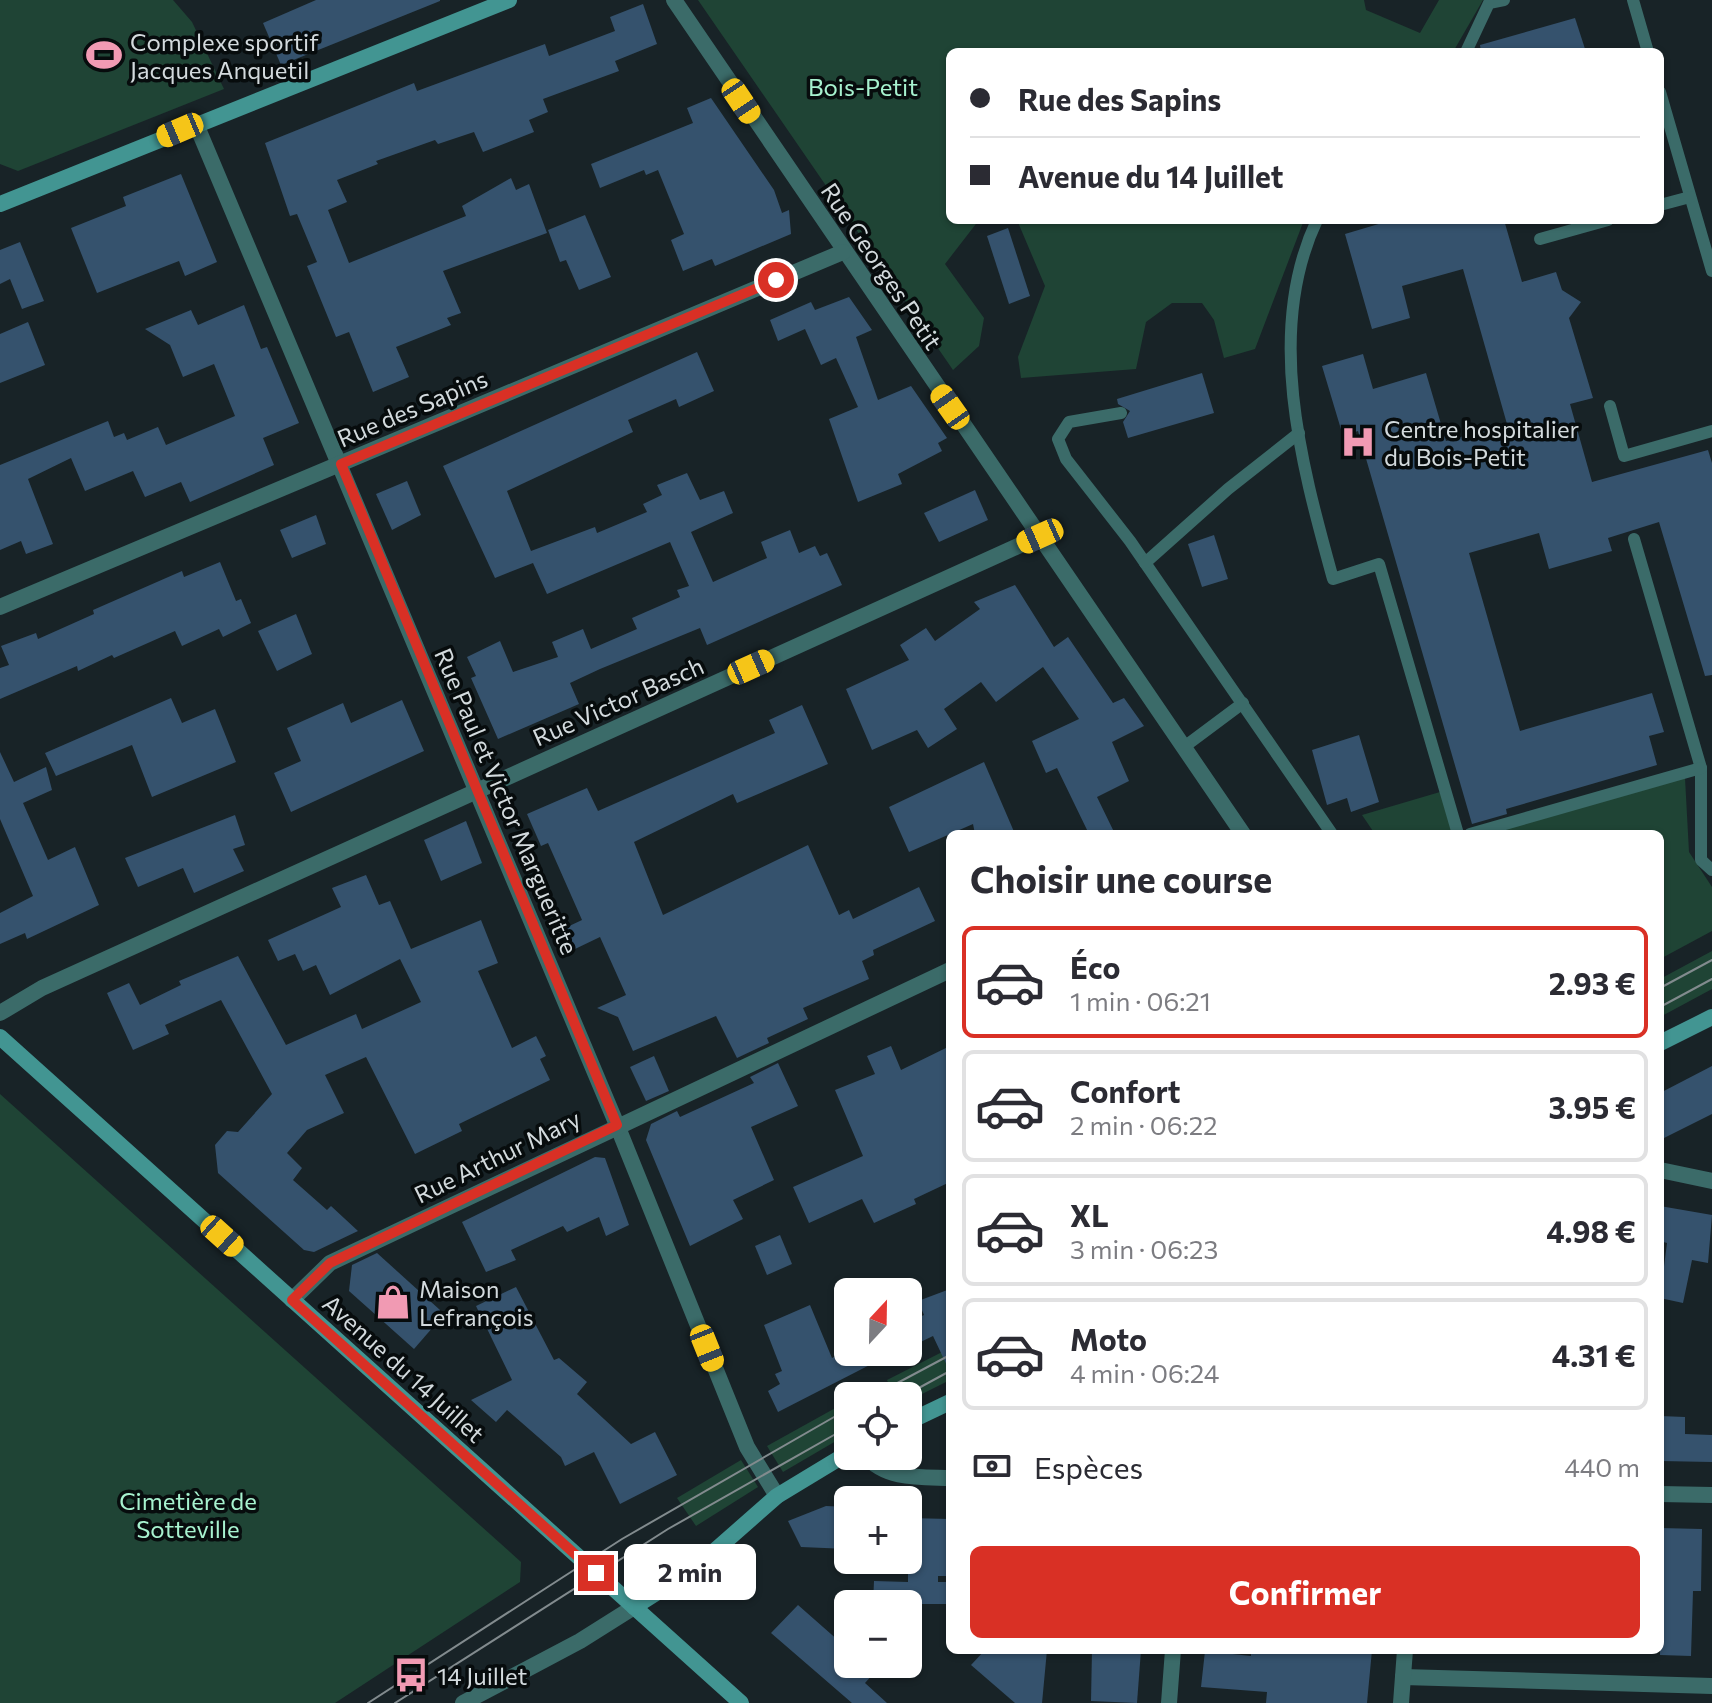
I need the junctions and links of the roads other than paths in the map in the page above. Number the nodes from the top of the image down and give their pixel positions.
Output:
1 (509, 0) edge
2 (674, 0) edge
3 (1504, 0) edge
4 (1633, 0) edge
5 (478, 6) edge
6 (1468, 48) edge
7 (1647, 48) edge
8 (1664, 106) edge
9 (196, 124) junction
10 (1690, 197) junction
11 (0, 204) edge
12 (1664, 204) edge
13 (1315, 224) edge
14 (1594, 224) edge
15 (1540, 239) dead end
16 (843, 252) junction
17 (1712, 271) edge
18 (1610, 406) dead end
19 (1121, 413) dead end
20 (1712, 431) edge
21 (1299, 433) junction
22 (341, 464) junction
23 (1040, 536) junction
24 (1634, 539) dead end
25 (1145, 563) junction
26 (0, 607) edge
27 (1243, 703) junction
28 (1184, 747) junction
29 (1701, 768) junction
30 (477, 791) junction
31 (1240, 830) edge
32 (1329, 830) edge
33 (1457, 830) edge
34 (1484, 830) edge
35 (1712, 870) edge
36 (946, 972) edge
37 (0, 1013) edge
38 (1712, 1017) edge
39 (0, 1037) edge
40 (1664, 1041) edge
41 (617, 1125) junction
42 (1664, 1171) edge
43 (1712, 1181) edge
44 (292, 1300) junction
45 (946, 1404) edge
46 (922, 1415) edge
47 (834, 1461) edge
48 (882, 1470) edge
49 (946, 1478) edge
50 (1664, 1494) edge
51 (1712, 1495) edge
52 (777, 1496) junction
53 (634, 1607) junction
54 (1173, 1654) edge
55 (1405, 1654) edge
56 (1403, 1677) junction
57 (1712, 1686) edge
58 (463, 1703) edge
59 (741, 1703) edge
60 (1169, 1703) edge
61 (1401, 1703) edge

1 - 5 main road
2 - 16 street, Rue Georges Petit
3 - 6 lane
4 - 7 lane
5 - 9 main road
8 - 10 lane
9 - 11 main road
9 - 22 street, Rue Paul et Victor Margueritte
10 - 12 lane
10 - 17 lane
13 - 21 lane
14 - 15 lane
16 - 22 street, Rue des Sapins
16 - 23 street, Rue Georges Petit
18 - 20 lane
19 - 25 lane
21 - 25 lane
21 - 33 lane
22 - 26 street, Rue des Sapins
22 - 30 street, Rue Paul et Victor Margueritte
23 - 28 street, Rue Georges Petit
23 - 30 street, Rue Victor Basch
24 - 29 lane
25 - 27 lane
27 - 28 lane
27 - 32 lane
28 - 31 street, Rue Georges Petit
29 - 34 lane
29 - 35 lane
30 - 37 street, Rue Victor Basch
30 - 41 street, Rue Paul et Victor Margueritte
36 - 41 street, Rue Arthur Mary
38 - 40 main road
39 - 44 main road, Avenue du 14 Juillet
41 - 44 street, Rue Arthur Mary
41 - 52 street, Rue Paul et Victor Margueritte
42 - 43 street
44 - 53 main road, Avenue du 14 Juillet
45 - 46 main road
47 - 52 main road
48 - 49 street
50 - 51 street
52 - 53 main road
53 - 58 street
53 - 59 main road, Avenue du 14 Juillet
54 - 60 street
55 - 56 street
56 - 57 street
56 - 61 street

